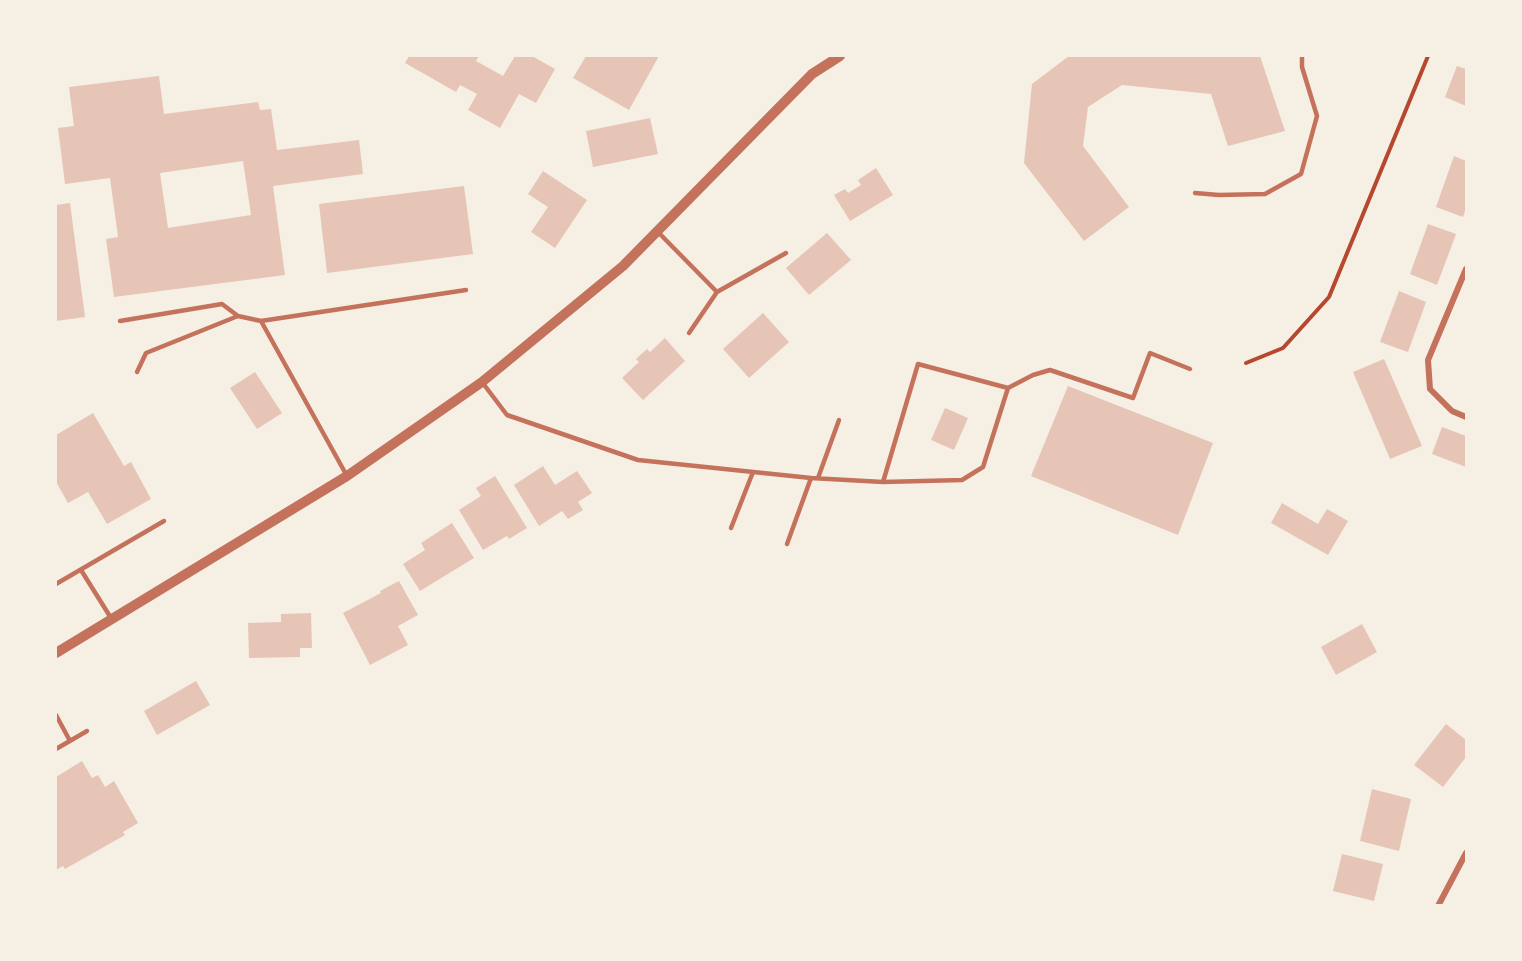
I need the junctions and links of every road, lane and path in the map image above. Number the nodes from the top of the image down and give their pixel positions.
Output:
1 (840, 56) edge
2 (1302, 56) edge
3 (1428, 56) edge
4 (1195, 193) dead end
5 (658, 232) junction
6 (786, 253) dead end
7 (1467, 269) edge
8 (466, 290) dead end
9 (717, 292) junction
10 (238, 316) junction
11 (120, 321) dead end
12 (261, 321) junction
13 (688, 333) dead end
14 (1246, 363) dead end
15 (1190, 369) dead end
16 (137, 372) dead end
17 (482, 382) junction
18 (1008, 388) junction
19 (1467, 417) edge
20 (839, 420) dead end
21 (753, 472) junction
22 (347, 476) junction
23 (811, 478) junction
24 (818, 478) junction
25 (883, 482) junction
26 (164, 521) dead end
27 (731, 528) dead end
28 (787, 544) dead end
29 (81, 570) junction
30 (56, 584) edge
31 (111, 618) junction
32 (56, 653) edge
33 (56, 715) edge
34 (87, 731) dead end
35 (70, 741) junction
36 (56, 749) edge
37 (1466, 853) edge
38 (1438, 906) edge

1 - 5 street
2 - 4 lane
3 - 14 path
5 - 9 lane
5 - 17 street
6 - 9 lane
7 - 19 street
8 - 12 lane
9 - 13 lane
10 - 11 lane
10 - 12 lane
10 - 16 lane
12 - 22 lane
15 - 18 lane
17 - 21 lane
17 - 22 street
18 - 25 lane
18 - 25 lane
20 - 24 lane
21 - 23 lane
21 - 27 lane
22 - 31 street
23 - 24 lane
23 - 28 lane
24 - 25 lane
26 - 29 lane
29 - 30 lane
29 - 31 lane
31 - 32 street
33 - 35 lane
34 - 35 lane
35 - 36 lane
37 - 38 street

